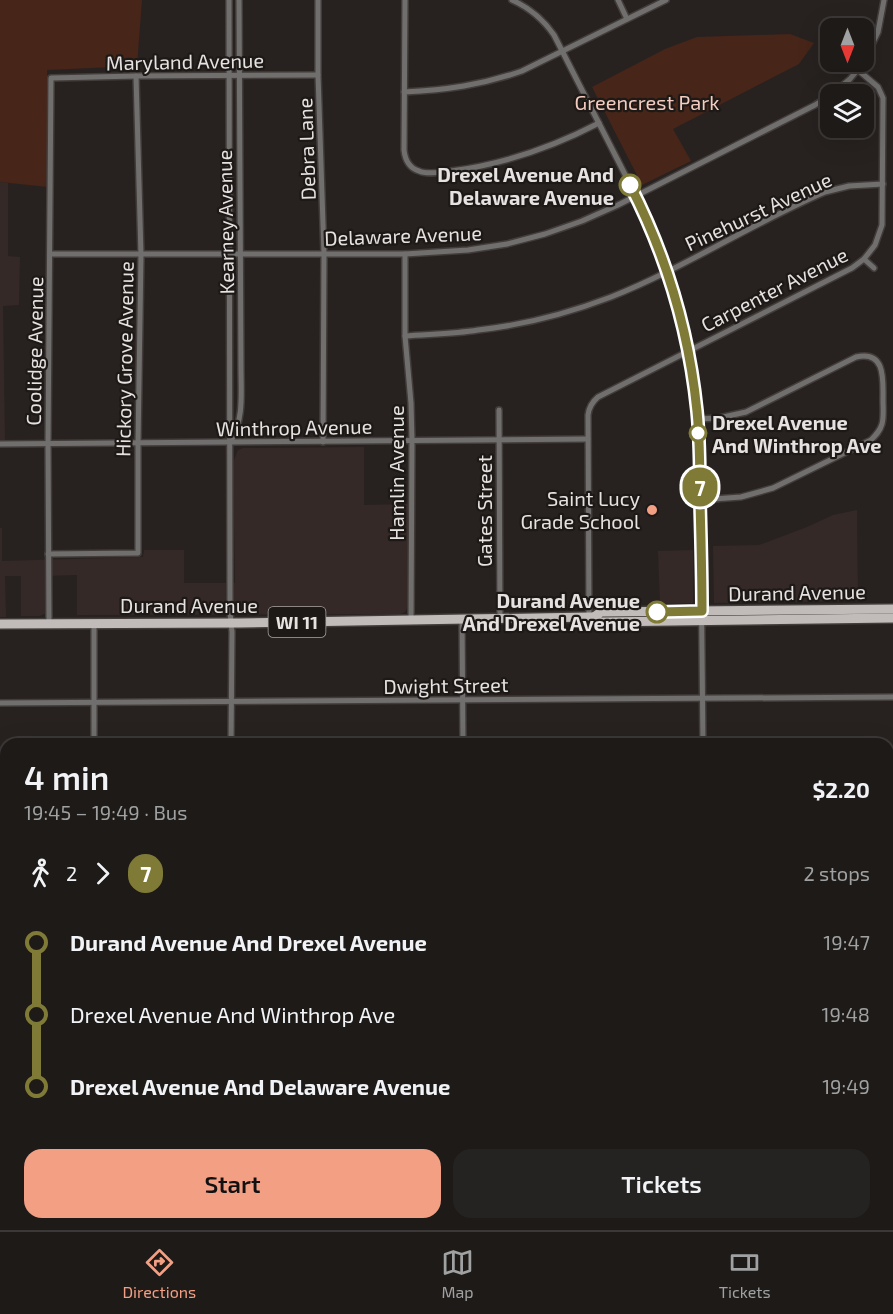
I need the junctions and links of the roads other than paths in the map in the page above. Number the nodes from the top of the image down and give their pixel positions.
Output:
1 (229, 0) edge
2 (239, 0) edge
3 (318, 0) edge
4 (405, 0) edge
5 (512, 0) edge
6 (618, 0) edge
7 (666, 0) edge
8 (884, 0) edge
9 (627, 19) junction
10 (874, 41) edge
11 (563, 51) junction
12 (856, 72) edge
13 (860, 72) edge
14 (229, 75) junction
15 (239, 75) junction
16 (318, 75) junction
17 (136, 76) junction
18 (51, 78) joint
19 (844, 84) edge
20 (404, 92) junction
21 (820, 102) edge
22 (599, 123) junction
23 (883, 184) junction
24 (636, 196) junction
25 (50, 254) junction
26 (229, 254) junction
27 (241, 254) junction
28 (324, 254) junction
29 (405, 254) junction
30 (141, 255) junction
31 (864, 259) junction
32 (874, 268) dead end
33 (666, 271) junction
34 (405, 336) junction
35 (688, 351) junction
36 (499, 410) dead end
37 (697, 419) junction
38 (588, 439) junction
39 (412, 440) junction
40 (499, 440) junction
41 (230, 442) junction
42 (323, 442) junction
43 (138, 443) junction
44 (0, 444) edge
45 (48, 444) junction
46 (700, 500) junction
47 (48, 554) junction
48 (893, 609) edge
49 (702, 616) junction
50 (591, 617) junction
51 (893, 618) edge
52 (500, 619) junction
53 (462, 620) junction
54 (411, 621) junction
55 (94, 623) junction
56 (231, 623) junction
57 (0, 624) edge
58 (49, 624) junction
59 (893, 697) edge
60 (702, 698) junction
61 (463, 700) junction
62 (93, 702) junction
63 (231, 702) junction
64 (0, 703) edge
65 (94, 738) edge
66 (231, 738) edge
67 (463, 738) edge
68 (703, 738) edge

1 - 14 street, Kearney Avenue
2 - 15 street, Kearney Avenue
3 - 16 street, Debra Lane
4 - 20 street
5 - 11 street
6 - 9 street
7 - 9 street
8 - 10 street, Delaware Avenue
9 - 11 street
11 - 20 street
11 - 22 street
12 - 19 street, Delaware Avenue
13 - 23 street, Carpenter Avenue
14 - 15 street, Maryland Avenue
14 - 17 street, Maryland Avenue
14 - 26 street, Kearney Avenue
15 - 16 street, Maryland Avenue
15 - 27 street, Kearney Avenue
16 - 28 street, Debra Lane
17 - 18 street, Maryland Avenue
17 - 30 street, Hickory Grove Avenue
18 - 25 street, Coolidge Avenue
20 - 22 street
21 - 24 street, Delaware Avenue
22 - 24 street
23 - 31 street, Carpenter Avenue
23 - 33 street, Pinehurst Avenue
24 - 29 street, Delaware Avenue
24 - 33 street
25 - 30 street, Delaware Avenue
25 - 45 street, Coolidge Avenue
26 - 27 street, Delaware Avenue
26 - 30 street, Delaware Avenue
26 - 41 street, Kearney Avenue
27 - 28 street, Delaware Avenue
27 - 41 street, Kearney Avenue
28 - 29 street, Delaware Avenue
28 - 42 street, Debra Lane
29 - 34 street, Hamlin Avenue
30 - 43 street, Hickory Grove Avenue
31 - 32 street
31 - 35 street, Carpenter Avenue
33 - 34 street, Pinehurst Avenue
33 - 35 street
34 - 39 street, Hamlin Avenue
35 - 37 street
35 - 38 street, Carpenter Avenue
36 - 40 street, Gates Street
37 - 46 street
37 - 46 street
38 - 40 street, Winthrop Avenue
38 - 50 street, Carpenter Avenue
39 - 40 street, Winthrop Avenue
39 - 42 street, Winthrop Avenue
39 - 54 street, Hamlin Avenue
40 - 52 street, Gates Street
41 - 42 street, Winthrop Avenue
41 - 43 street, Winthrop Avenue
41 - 56 street, Kearney Avenue
43 - 45 street, Winthrop Avenue
43 - 47 street, Hickory Grove Avenue
44 - 45 street, Winthrop Avenue
45 - 47 street, Coolidge Avenue
46 - 49 street
47 - 58 street, Coolidge Avenue
48 - 49 main road, Durand Avenue / WI 11
49 - 50 main road, Durand Avenue / WI 11
49 - 51 main road, Durand Avenue / WI 11
49 - 60 street
50 - 52 main road, Durand Avenue / WI 11
52 - 53 main road, Durand Avenue / WI 11
53 - 54 main road, Durand Avenue / WI 11
53 - 61 street
54 - 56 main road, Durand Avenue / WI 11
55 - 56 main road, Durand Avenue / WI 11
55 - 58 main road, Durand Avenue / WI 11
55 - 62 street
56 - 63 street, Kearney Avenue
57 - 58 main road, Durand Avenue / WI 11
59 - 60 street, Dwight Street
60 - 61 street, Dwight Street
60 - 68 street
61 - 63 street, Dwight Street
61 - 67 street
62 - 63 street, Dwight Street
62 - 64 street, Dwight Street
62 - 65 street
63 - 66 street, Kearney Avenue

